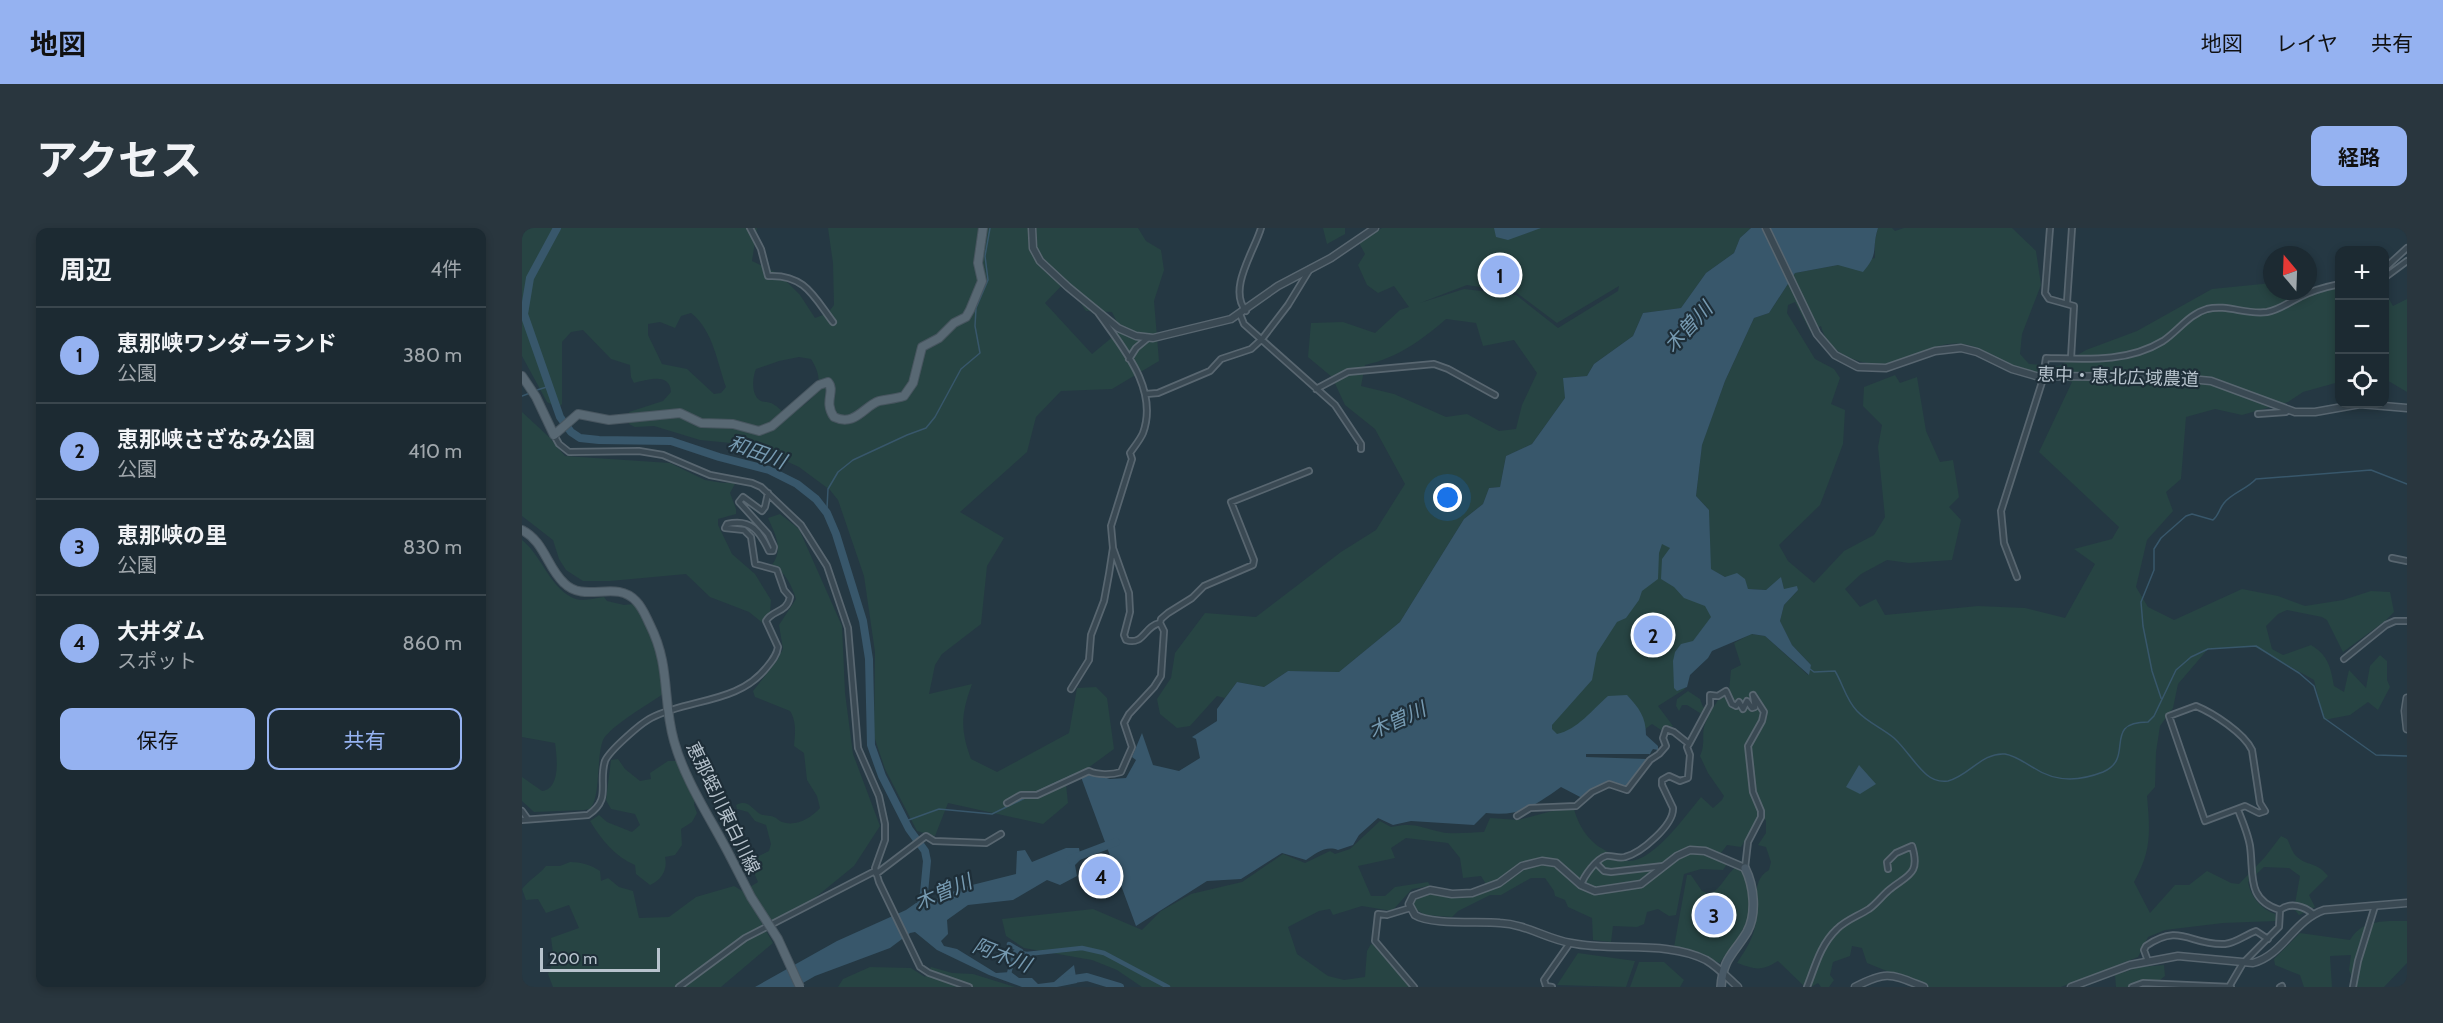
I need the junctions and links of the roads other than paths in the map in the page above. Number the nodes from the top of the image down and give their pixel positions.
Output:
1 (750, 228) edge
2 (983, 228) edge
3 (1032, 228) edge
4 (1261, 228) edge
5 (1375, 228) edge
6 (1766, 228) edge
7 (2050, 228) edge
8 (2072, 228) edge
9 (2407, 248) edge
10 (2407, 261) edge
11 (2389, 264) edge
12 (1310, 269) junction
13 (2389, 275) edge
14 (2335, 285) edge
15 (2067, 302) junction
16 (1096, 310) junction
17 (1243, 312) junction
18 (833, 322) dead end
19 (1148, 338) junction
20 (1262, 339) junction
21 (1129, 358) junction
22 (2071, 358) junction
23 (522, 376) edge
24 (2044, 376) junction
25 (1316, 389) junction
26 (1146, 394) junction
27 (1495, 396) dead end
28 (2407, 408) edge
29 (2289, 410) junction
30 (2258, 414) dead end
31 (556, 433) junction
32 (1361, 449) dead end
33 (1309, 471) dead end
34 (768, 494) junction
35 (522, 530) edge
36 (1113, 548) junction
37 (2392, 558) dead end
38 (2407, 561) edge
39 (2017, 577) dead end
40 (2407, 621) edge
41 (1160, 623) junction
42 (2344, 660) dead end
43 (1071, 689) dead end
44 (2407, 698) edge
45 (668, 712) junction
46 (2407, 729) edge
47 (1689, 744) junction
48 (1007, 803) dead end
49 (2238, 810) junction
50 (522, 811) edge
51 (1517, 816) dead end
52 (525, 819) edge
53 (1001, 834) dead end
54 (1597, 864) junction
55 (1665, 866) junction
56 (1744, 868) junction
57 (1888, 869) dead end
58 (876, 873) junction
59 (1581, 885) junction
60 (2407, 903) edge
61 (2375, 905) junction
62 (1410, 908) junction
63 (2280, 910) junction
64 (2313, 914) junction
65 (2268, 939) junction
66 (1570, 943) junction
67 (2148, 961) junction
68 (2243, 963) junction
69 (1722, 972) junction
70 (680, 987) edge
71 (800, 987) edge
72 (969, 987) edge
73 (1414, 987) edge
74 (1552, 987) edge
75 (1721, 987) edge
76 (1738, 987) edge
77 (1807, 987) edge
78 (1855, 987) edge
79 (1924, 987) edge
80 (2071, 987) edge
81 (2132, 987) edge
82 (2230, 987) edge
83 (2353, 987) edge

1 - 18 street
2 - 31 main road
3 - 16 street
4 - 17 street
5 - 12 street
6 - 24 street, 恵中・恵北広域農道
7 - 15 street
8 - 15 street
9 - 11 street
10 - 13 street
12 - 17 street
12 - 20 street
14 - 22 street
15 - 22 street
16 - 19 street
16 - 21 street
17 - 19 street
17 - 20 street
19 - 21 street
20 - 25 street
20 - 26 street
21 - 26 street
22 - 24 street
23 - 31 main road
24 - 29 street, 恵中・恵北広域農道
24 - 39 street
25 - 27 street
25 - 32 street
26 - 36 street
28 - 29 street, 恵中・恵北広域農道
29 - 30 street
31 - 34 street
33 - 41 street
34 - 45 street
34 - 58 street
35 - 45 main road, 恵那蛭川東白川線
36 - 41 street
36 - 43 street
37 - 38 street
40 - 42 street
41 - 48 street
44 - 46 street
45 - 52 street
45 - 71 main road, 恵那蛭川東白川線, bridge
47 - 51 street
47 - 54 street
47 - 56 street
49 - 49 street
49 - 63 street
50 - 52 street
53 - 58 street
54 - 55 street
54 - 59 street
55 - 56 street
55 - 59 street
56 - 69 main road
57 - 77 street
58 - 70 street
58 - 72 street
59 - 62 street
60 - 61 street
61 - 64 street
61 - 83 street
62 - 66 street
62 - 73 street
63 - 64 street
63 - 65 street
64 - 68 street
65 - 67 street
65 - 68 street
66 - 69 street
66 - 74 street
67 - 68 street
67 - 80 street
68 - 82 street
69 - 75 main road
69 - 76 street
78 - 79 street
81 - 82 street

